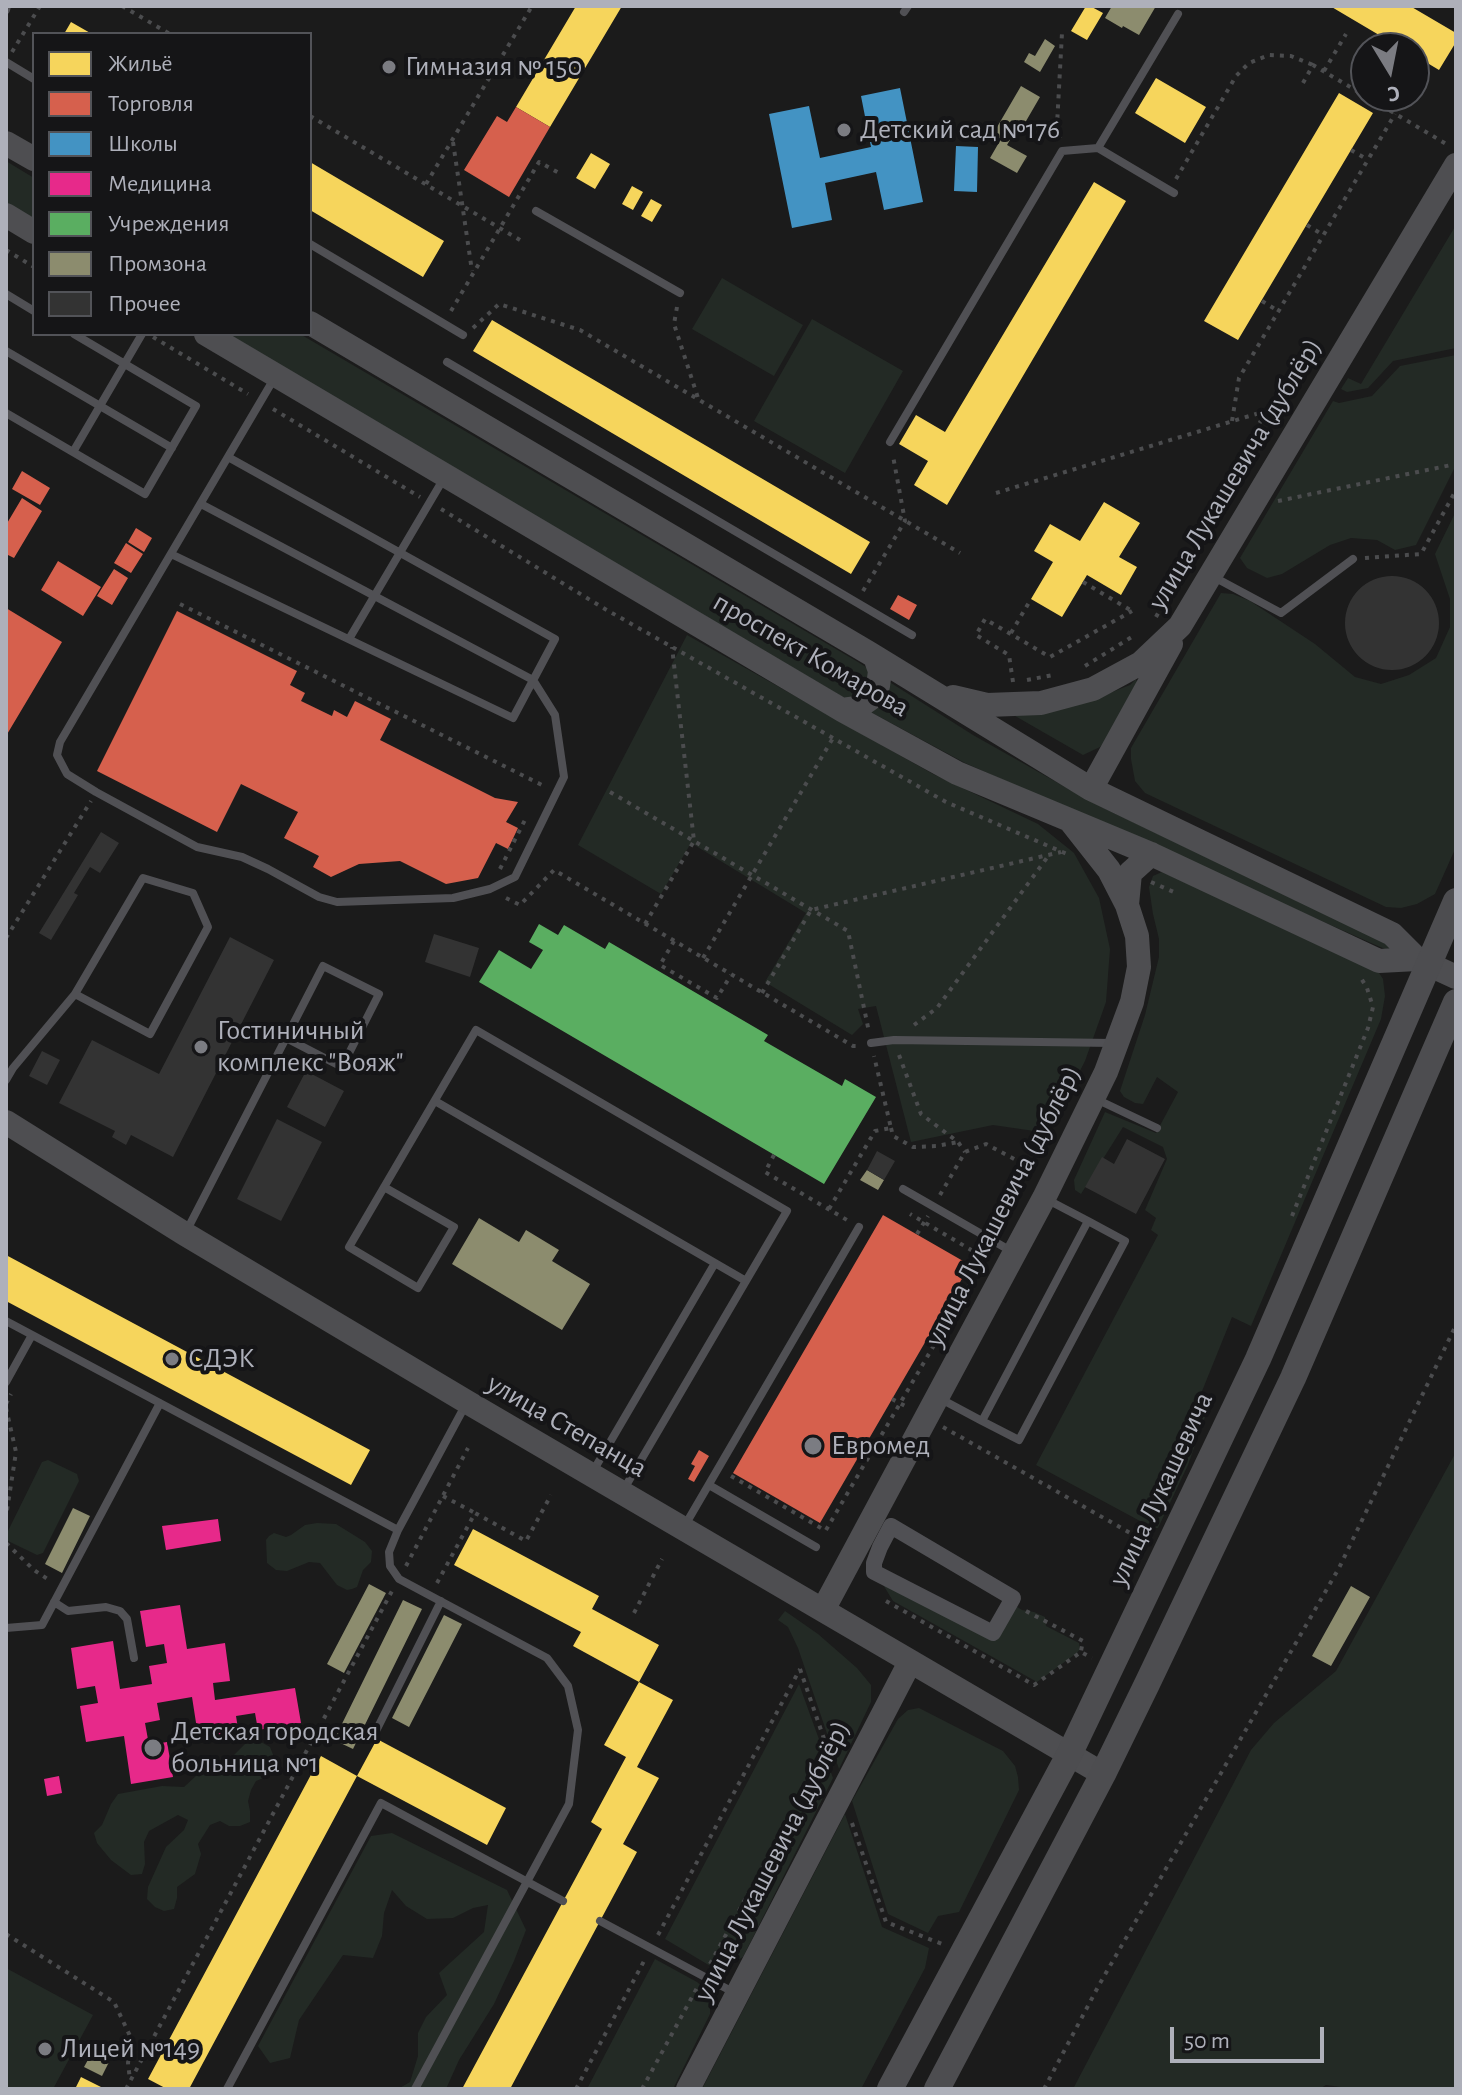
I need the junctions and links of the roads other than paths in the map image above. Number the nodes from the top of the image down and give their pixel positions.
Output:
1 (1178, 14) dead end
2 (6, 62) edge
3 (32, 78) edge
4 (6, 143) edge
5 (1098, 148) junction
6 (1453, 155) edge
7 (32, 158) edge
8 (1172, 192) road end
9 (536, 211) dead end
10 (6, 215) edge
11 (32, 231) edge
12 (312, 245) edge
13 (680, 293) road end
14 (6, 294) edge
15 (32, 310) edge
16 (312, 324) edge
17 (463, 335) road end
18 (77, 336) edge
19 (144, 336) edge
20 (209, 336) edge
21 (6, 351) edge
22 (447, 362) dead end
23 (125, 364) junction
24 (276, 376) junction
25 (100, 406) junction
26 (6, 413) edge
27 (890, 442) road end
28 (172, 448) junction
29 (73, 452) junction
30 (228, 457) junction
31 (446, 475) junction
32 (201, 504) junction
33 (400, 553) junction
34 (171, 554) junction
35 (1353, 559) road end
36 (1211, 575) junction
37 (375, 596) junction
38 (1180, 626) junction
39 (912, 635) dead end
40 (349, 639) junction
41 (875, 657) junction
42 (533, 680) junction
43 (935, 693) junction
44 (842, 710) junction
45 (1091, 789) junction
46 (1070, 821) junction
47 (1151, 854) junction
48 (1456, 901) edge
49 (1127, 905) junction
50 (1423, 962) junction
51 (1456, 977) edge
52 (75, 994) junction
53 (1456, 1002) edge
54 (286, 1038) junction
55 (871, 1043) road end
56 (1118, 1043) junction
57 (6, 1080) edge
58 (1093, 1098) junction
59 (435, 1101) junction
60 (6, 1122) edge
61 (1157, 1128) dead end
62 (384, 1187) junction
63 (903, 1189) dead end
64 (1044, 1198) junction
65 (1088, 1221) junction
66 (859, 1227) road end
67 (185, 1234) junction
68 (1015, 1254) junction
69 (715, 1263) junction
70 (746, 1281) junction
71 (6, 1321) edge
72 (32, 1335) junction
73 (6, 1382) edge
74 (467, 1402) junction
75 (160, 1403) junction
76 (933, 1408) junction
77 (982, 1421) junction
78 (591, 1474) junction
79 (709, 1485) junction
80 (622, 1493) junction
81 (683, 1529) junction
82 (398, 1530) junction
83 (816, 1547) dead end
84 (441, 1601) junction
85 (54, 1602) junction
86 (823, 1610) junction
87 (6, 1628) edge
88 (993, 1633) joint
89 (134, 1658) dead end
90 (910, 1662) junction
91 (376, 1731) dead end
92 (1069, 1755) junction
93 (1103, 1774) junction
94 (527, 1882) junction
95 (563, 1901) dead end
96 (600, 1921) dead end
97 (737, 1994) junction
98 (227, 2089) edge
99 (415, 2089) edge
100 (688, 2089) edge
101 (890, 2089) edge
102 (937, 2089) edge

1 - 5 lane
2 - 3 lane
4 - 7 main road
5 - 8 lane
5 - 27 lane
6 - 36 main road, улица Лукашевича (дублёр)
9 - 13 lane
10 - 11 main road
12 - 17 lane
14 - 15 lane
16 - 41 main road, проспект Комарова
18 - 23 lane
19 - 23 lane
20 - 24 main road, проспект Комарова
21 - 25 lane
22 - 39 lane
23 - 25 lane
23 - 28 lane
24 - 30 lane
24 - 31 main road, проспект Комарова
25 - 28 lane
25 - 29 lane
26 - 29 lane
28 - 29 lane
30 - 32 lane
30 - 33 lane
31 - 33 lane
31 - 44 main road, проспект Комарова
32 - 34 lane
32 - 37 lane
33 - 37 lane
33 - 42 lane
34 - 40 lane
34 - 42 lane
35 - 36 lane
36 - 38 main road, улица Лукашевича (дублёр)
37 - 40 lane
37 - 42 lane
38 - 43 main road, улица Лукашевича (дублёр)
38 - 45 main road
40 - 42 lane
41 - 43 main road, проспект Комарова
41 - 44 main road
43 - 45 main road, проспект Комарова
44 - 46 main road, проспект Комарова
45 - 50 main road, проспект Комарова
46 - 47 main road, проспект Комарова
46 - 49 main road, улица Лукашевича (дублёр)
47 - 49 main road
47 - 50 main road, проспект Комарова
48 - 50 main road, улица Лукашевича
49 - 56 main road, улица Лукашевича (дублёр)
50 - 51 main road, проспект Комарова
50 - 92 main road, улица Лукашевича
52 - 52 lane
52 - 57 lane
53 - 93 main road
54 - 54 lane
54 - 67 lane
55 - 56 lane
56 - 58 main road, улица Лукашевича (дублёр)
58 - 61 lane
58 - 64 main road, улица Лукашевича (дублёр)
59 - 62 lane
59 - 69 lane
59 - 70 lane
60 - 67 main road, улица Степанца
62 - 62 lane
63 - 68 lane
64 - 65 lane
64 - 68 main road, улица Лукашевича (дублёр)
65 - 77 lane
65 - 77 lane
66 - 79 lane
67 - 74 main road, улица Степанца
68 - 76 main road, улица Лукашевича (дублёр)
69 - 70 lane
69 - 78 lane
70 - 80 lane
71 - 72 lane
72 - 73 lane
72 - 75 lane
74 - 78 main road, улица Степанца
74 - 82 lane
75 - 82 lane
75 - 85 lane
76 - 77 lane
76 - 86 main road, улица Лукашевича (дублёр)
78 - 80 main road, улица Степанца
79 - 81 lane
79 - 83 lane
80 - 81 main road, улица Степанца
81 - 86 main road, улица Степанца
82 - 84 lane
84 - 91 lane
84 - 94 lane
85 - 87 lane
85 - 89 lane
86 - 90 main road, улица Степанца
88 - 88 street
90 - 92 main road, улица Степанца
90 - 97 main road, улица Лукашевича (дублёр)
92 - 93 main road, улица Степанца
92 - 101 main road, улица Лукашевича
93 - 102 main road
94 - 95 lane
94 - 98 lane
94 - 99 lane
96 - 97 lane
97 - 100 main road, улица Лукашевича (дублёр)

